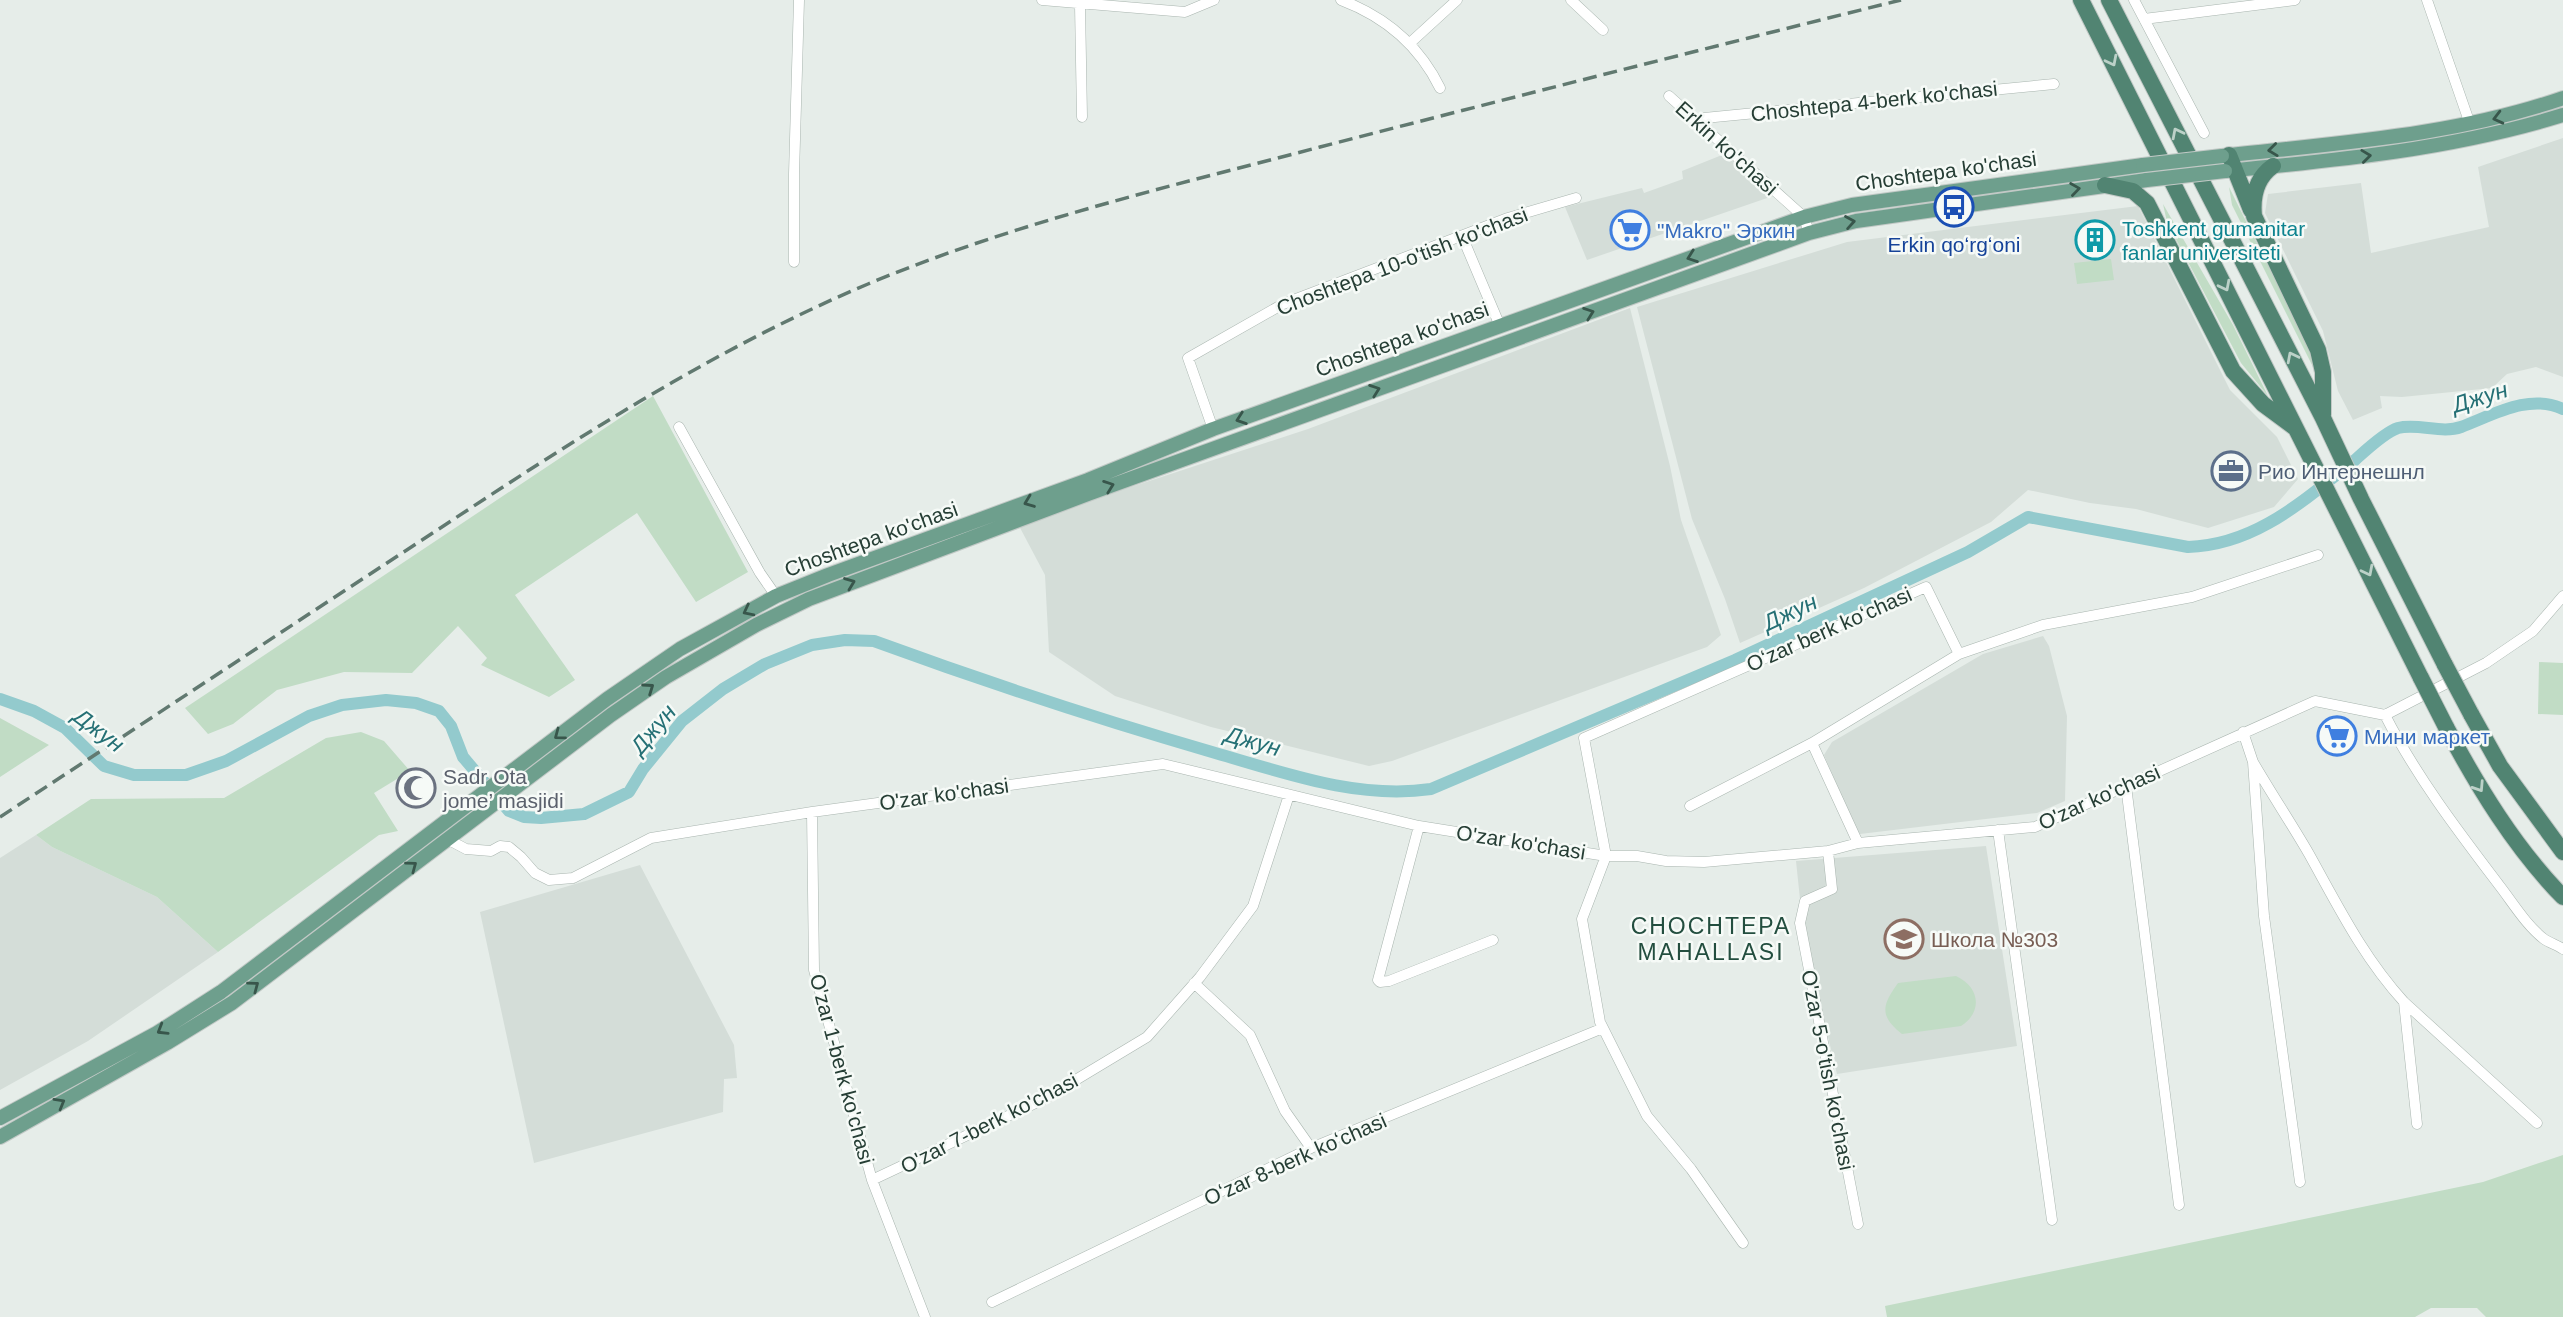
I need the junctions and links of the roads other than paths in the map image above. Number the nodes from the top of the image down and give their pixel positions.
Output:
1 (799, 0) edge
2 (1042, 0) edge
3 (1214, 0) edge
4 (1341, 0) edge
5 (1457, 0) edge
6 (1571, 0) edge
7 (2081, 0) edge
8 (2109, 0) edge
9 (2134, 0) edge
10 (2295, 0) edge
11 (2427, 0) edge
12 (1076, 2) edge
13 (2144, 19) junction
14 (1603, 30) dead end
15 (1410, 43) junction
16 (2054, 83) dead end
17 (1440, 88) dead end
18 (1669, 96) dead end
19 (2563, 99) edge
20 (2563, 115) edge
21 (1082, 117) dead end
22 (1694, 119) junction
23 (2470, 124) junction
24 (2204, 133) dead end
25 (2227, 163) junction
26 (2273, 166) junction
27 (2105, 185) junction
28 (1576, 198) dead end
29 (2254, 216) junction
30 (1804, 217) junction
31 (1810, 233) junction
32 (1462, 236) junction
33 (794, 262) dead end
34 (1500, 326) junction
35 (1305, 397) junction
36 (1311, 413) junction
37 (2323, 418) junction
38 (678, 427) dead end
39 (1213, 429) junction
40 (2298, 429) junction
41 (2318, 555) dead end
42 (776, 596) junction
43 (2563, 596) edge
44 (1959, 654) junction
45 (2385, 715) junction
46 (2243, 732) junction
47 (1812, 743) junction
48 (2253, 762) junction
49 (529, 767) junction
50 (2126, 786) junction
51 (1289, 795) junction
52 (1690, 806) dead end
53 (812, 812) junction
54 (460, 820) junction
55 (1419, 826) junction
56 (1998, 830) junction
57 (447, 839) junction
58 (1858, 843) junction
59 (1828, 851) junction
60 (2563, 852) edge
61 (1606, 856) junction
62 (2563, 897) edge
63 (1493, 940) dead end
64 (2563, 949) edge
65 (1194, 983) junction
66 (2404, 1002) junction
67 (1603, 1028) junction
68 (5, 1115) edge
69 (2537, 1123) dead end
70 (2417, 1124) dead end
71 (18, 1127) junction
72 (0, 1137) edge
73 (1311, 1148) junction
74 (872, 1180) junction
75 (2301, 1182) dead end
76 (2179, 1205) dead end
77 (2052, 1220) dead end
78 (1858, 1224) dead end
79 (1743, 1243) dead end
80 (992, 1302) dead end
81 (925, 1317) edge

1 - 33 street
2 - 12 street
3 - 12 street
4 - 15 street
5 - 15 street
6 - 14 street
7 -> 40 highway
37 -> 8 highway
9 - 13 street
10 - 13 street
11 - 23 street
12 - 21 street
13 - 24 street
15 - 17 street
16 - 22 street, Choshtepa 4-berk ko'chasi
18 - 22 street, Erkin ko'chasi
19 -> 23 main road, Choshtepa ko'chasi
26 -> 20 main road, Choshtepa ko'chasi
22 - 30 street, Erkin ko'chasi
23 -> 25 main road, Choshtepa ko'chasi
25 - 26 main road, Choshtepa ko'chasi
25 - 27 main road, Choshtepa ko'chasi, bridge
25 - 29 highway
25 - 30 main road, Choshtepa ko'chasi, bridge
26 - 29 highway
31 -> 27 main road, Choshtepa ko'chasi
27 - 40 highway
28 - 32 street, Choshtepa 10-o'tish ko'chasi
29 - 37 highway
30 - 31 street, Erkin ko'chasi
30 -> 34 main road, Choshtepa ko'chasi
36 -> 31 main road, Choshtepa ko'chasi
32 - 34 street
32 - 39 street, Choshtepa 10-o'tish ko'chasi
34 - 35 main road, Choshtepa ko'chasi
35 - 36 main road
35 -> 39 main road, Choshtepa ko'chasi
49 -> 36 main road, Choshtepa ko'chasi
37 - 60 highway, bridge
38 - 42 street
39 -> 42 main road, Choshtepa ko'chasi
40 -> 62 highway, bridge
41 - 44 street
42 -> 49 main road, Choshtepa ko'chasi
43 - 45 street
44 - 47 street
44 - 61 street, Oʻzar berk koʻchasi
45 - 46 street, O'zar ko'chasi
45 - 64 street
46 - 48 street
46 - 50 street, O'zar ko'chasi
47 - 52 street
47 - 58 street
48 - 66 street
48 - 75 street
49 - 54 main road, Choshtepa ko'chasi
50 - 56 street, O'zar ko'chasi
50 - 76 street
51 - 53 street, O'zar ko'chasi
51 - 55 street, O'zar ko'chasi
51 - 65 street, O'zar 7-berk ko'chasi
53 - 57 street, O'zar ko'chasi
53 - 74 street, O'zar 1-berk ko'chasi
54 - 57 main road, Choshtepa ko'chasi
54 -> 68 main road, Choshtepa ko'chasi
55 - 61 street, O'zar ko'chasi
55 - 63 street
56 - 58 street, O'zar ko'chasi
56 - 77 street
71 -> 57 main road, Choshtepa ko'chasi
58 - 59 street, O'zar ko'chasi
59 - 61 street, O'zar ko'chasi
59 - 78 street, O'zar 5-o'tish ko'chasi
61 - 67 street
65 - 73 street
65 - 74 street, O'zar 7-berk ko'chasi
66 - 69 street
66 - 70 street
67 - 73 street, Oʻzar 8-berk koʻchasi
67 - 79 street
68 - 71 main road
71 - 72 main road, Choshtepa ko'chasi
73 - 80 street, Oʻzar 8-berk koʻchasi
74 - 81 street, O'zar 1-berk ko'chasi

